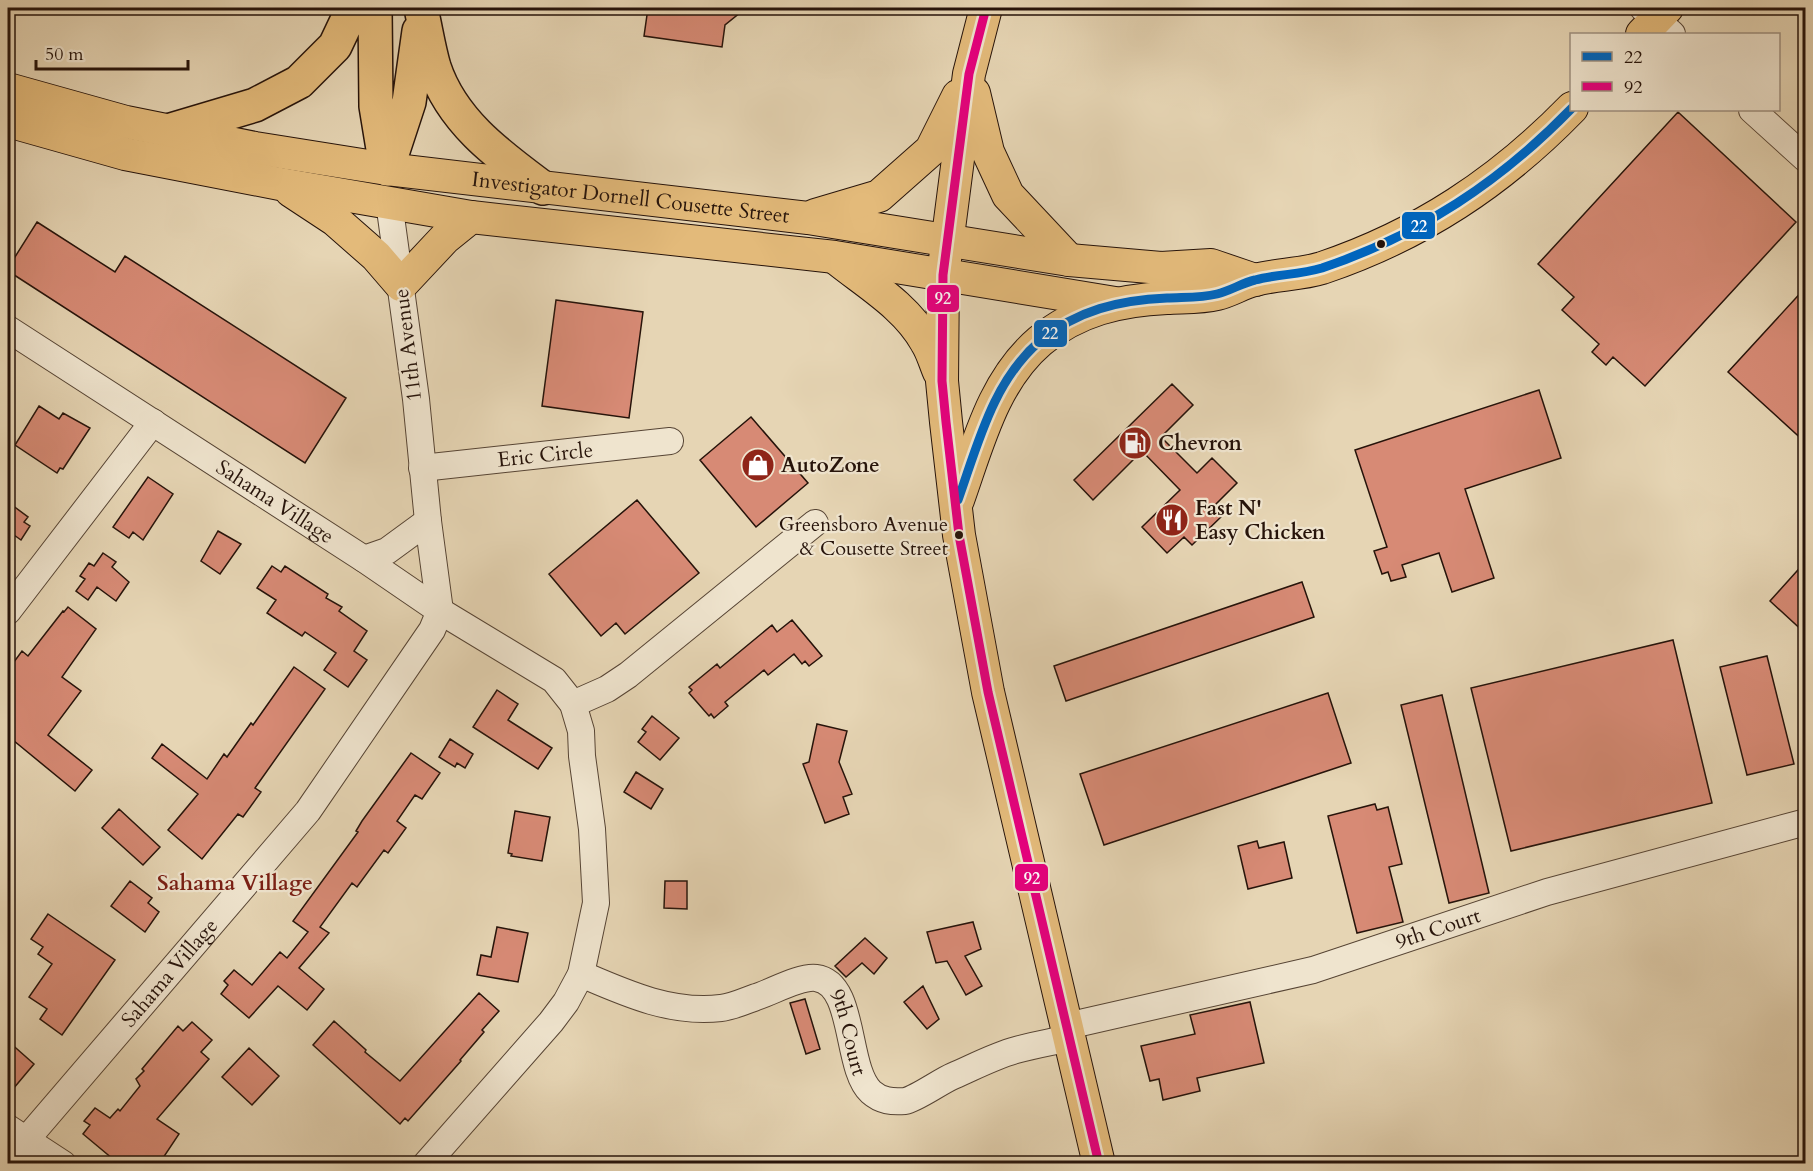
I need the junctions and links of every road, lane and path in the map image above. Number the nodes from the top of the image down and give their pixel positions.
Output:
1 (353, 8) edge
2 (375, 8) edge
3 (986, 8) edge
4 (422, 10) edge
5 (969, 74) junction
6 (8, 89) edge
7 (1570, 110) edge
8 (1753, 111) edge
9 (8, 121) edge
10 (171, 130) junction
11 (1806, 159) edge
12 (387, 169) junction
13 (280, 184) junction
14 (543, 188) junction
15 (389, 202) junction
16 (471, 217) junction
17 (808, 218) junction
18 (946, 239) junction
19 (835, 257) junction
20 (1069, 260) junction
21 (943, 275) junction
22 (1255, 280) junction
23 (402, 285) junction
24 (1115, 303) junction
25 (8, 329) edge
26 (942, 381) junction
27 (153, 422) junction
28 (670, 441) dead end
29 (423, 468) junction
30 (956, 507) junction
31 (428, 521) junction
32 (814, 523) dead end
33 (364, 559) junction
34 (8, 611) edge
35 (440, 611) junction
36 (573, 704) junction
37 (1806, 822) edge
38 (581, 974) junction
39 (1068, 1032) junction
40 (16, 1133) edge
41 (8, 1161) edge
42 (63, 1164) edge
43 (426, 1164) edge
44 (1099, 1164) edge

1 - 10 highway
2 - 12 highway
3 - 5 main road
4 - 12 highway
4 - 14 highway
5 - 17 main road
5 - 18 main road
5 - 20 main road
6 - 10 main road, Investigator Dornell Cousette Street
7 - 22 main road
8 - 11 street
9 - 13 main road, Investigator Dornell Cousette Street
10 - 12 main road, Investigator Dornell Cousette Street
12 - 14 main road, Investigator Dornell Cousette Street
12 - 15 main road, 11th Avenue
13 - 15 main road, Investigator Dornell Cousette Street
13 - 23 main road
14 - 17 main road, Investigator Dornell Cousette Street
15 - 16 main road, Investigator Dornell Cousette Street
15 - 23 street, 11th Avenue
16 - 19 main road, Investigator Dornell Cousette Street
16 - 23 main road
17 - 18 main road, Investigator Dornell Cousette Street
18 - 20 main road, Investigator Dornell Cousette Street
18 - 21 main road
19 - 21 main road, Investigator Dornell Cousette Street
19 - 26 main road
20 - 22 main road, Investigator Dornell Cousette Street
21 - 24 main road, Investigator Dornell Cousette Street
21 - 26 main road
22 - 24 main road
23 - 29 street, 11th Avenue
24 - 30 main road
25 - 27 street, Sahama Village
26 - 30 main road
27 - 33 street, Sahama Village
27 - 34 street
28 - 29 street, Eric Circle
29 - 31 street, 11th Avenue
30 - 39 main road
31 - 33 street
31 - 35 street, 11th Avenue
32 - 36 street
33 - 35 street, Sahama Village
35 - 36 street, Sahama Village
35 - 40 street, Sahama Village
36 - 38 street, Sahama Village
37 - 39 street, 9th Court
38 - 39 street, 9th Court
38 - 43 street, Sahama Village
39 - 44 main road
40 - 41 street
40 - 42 street

